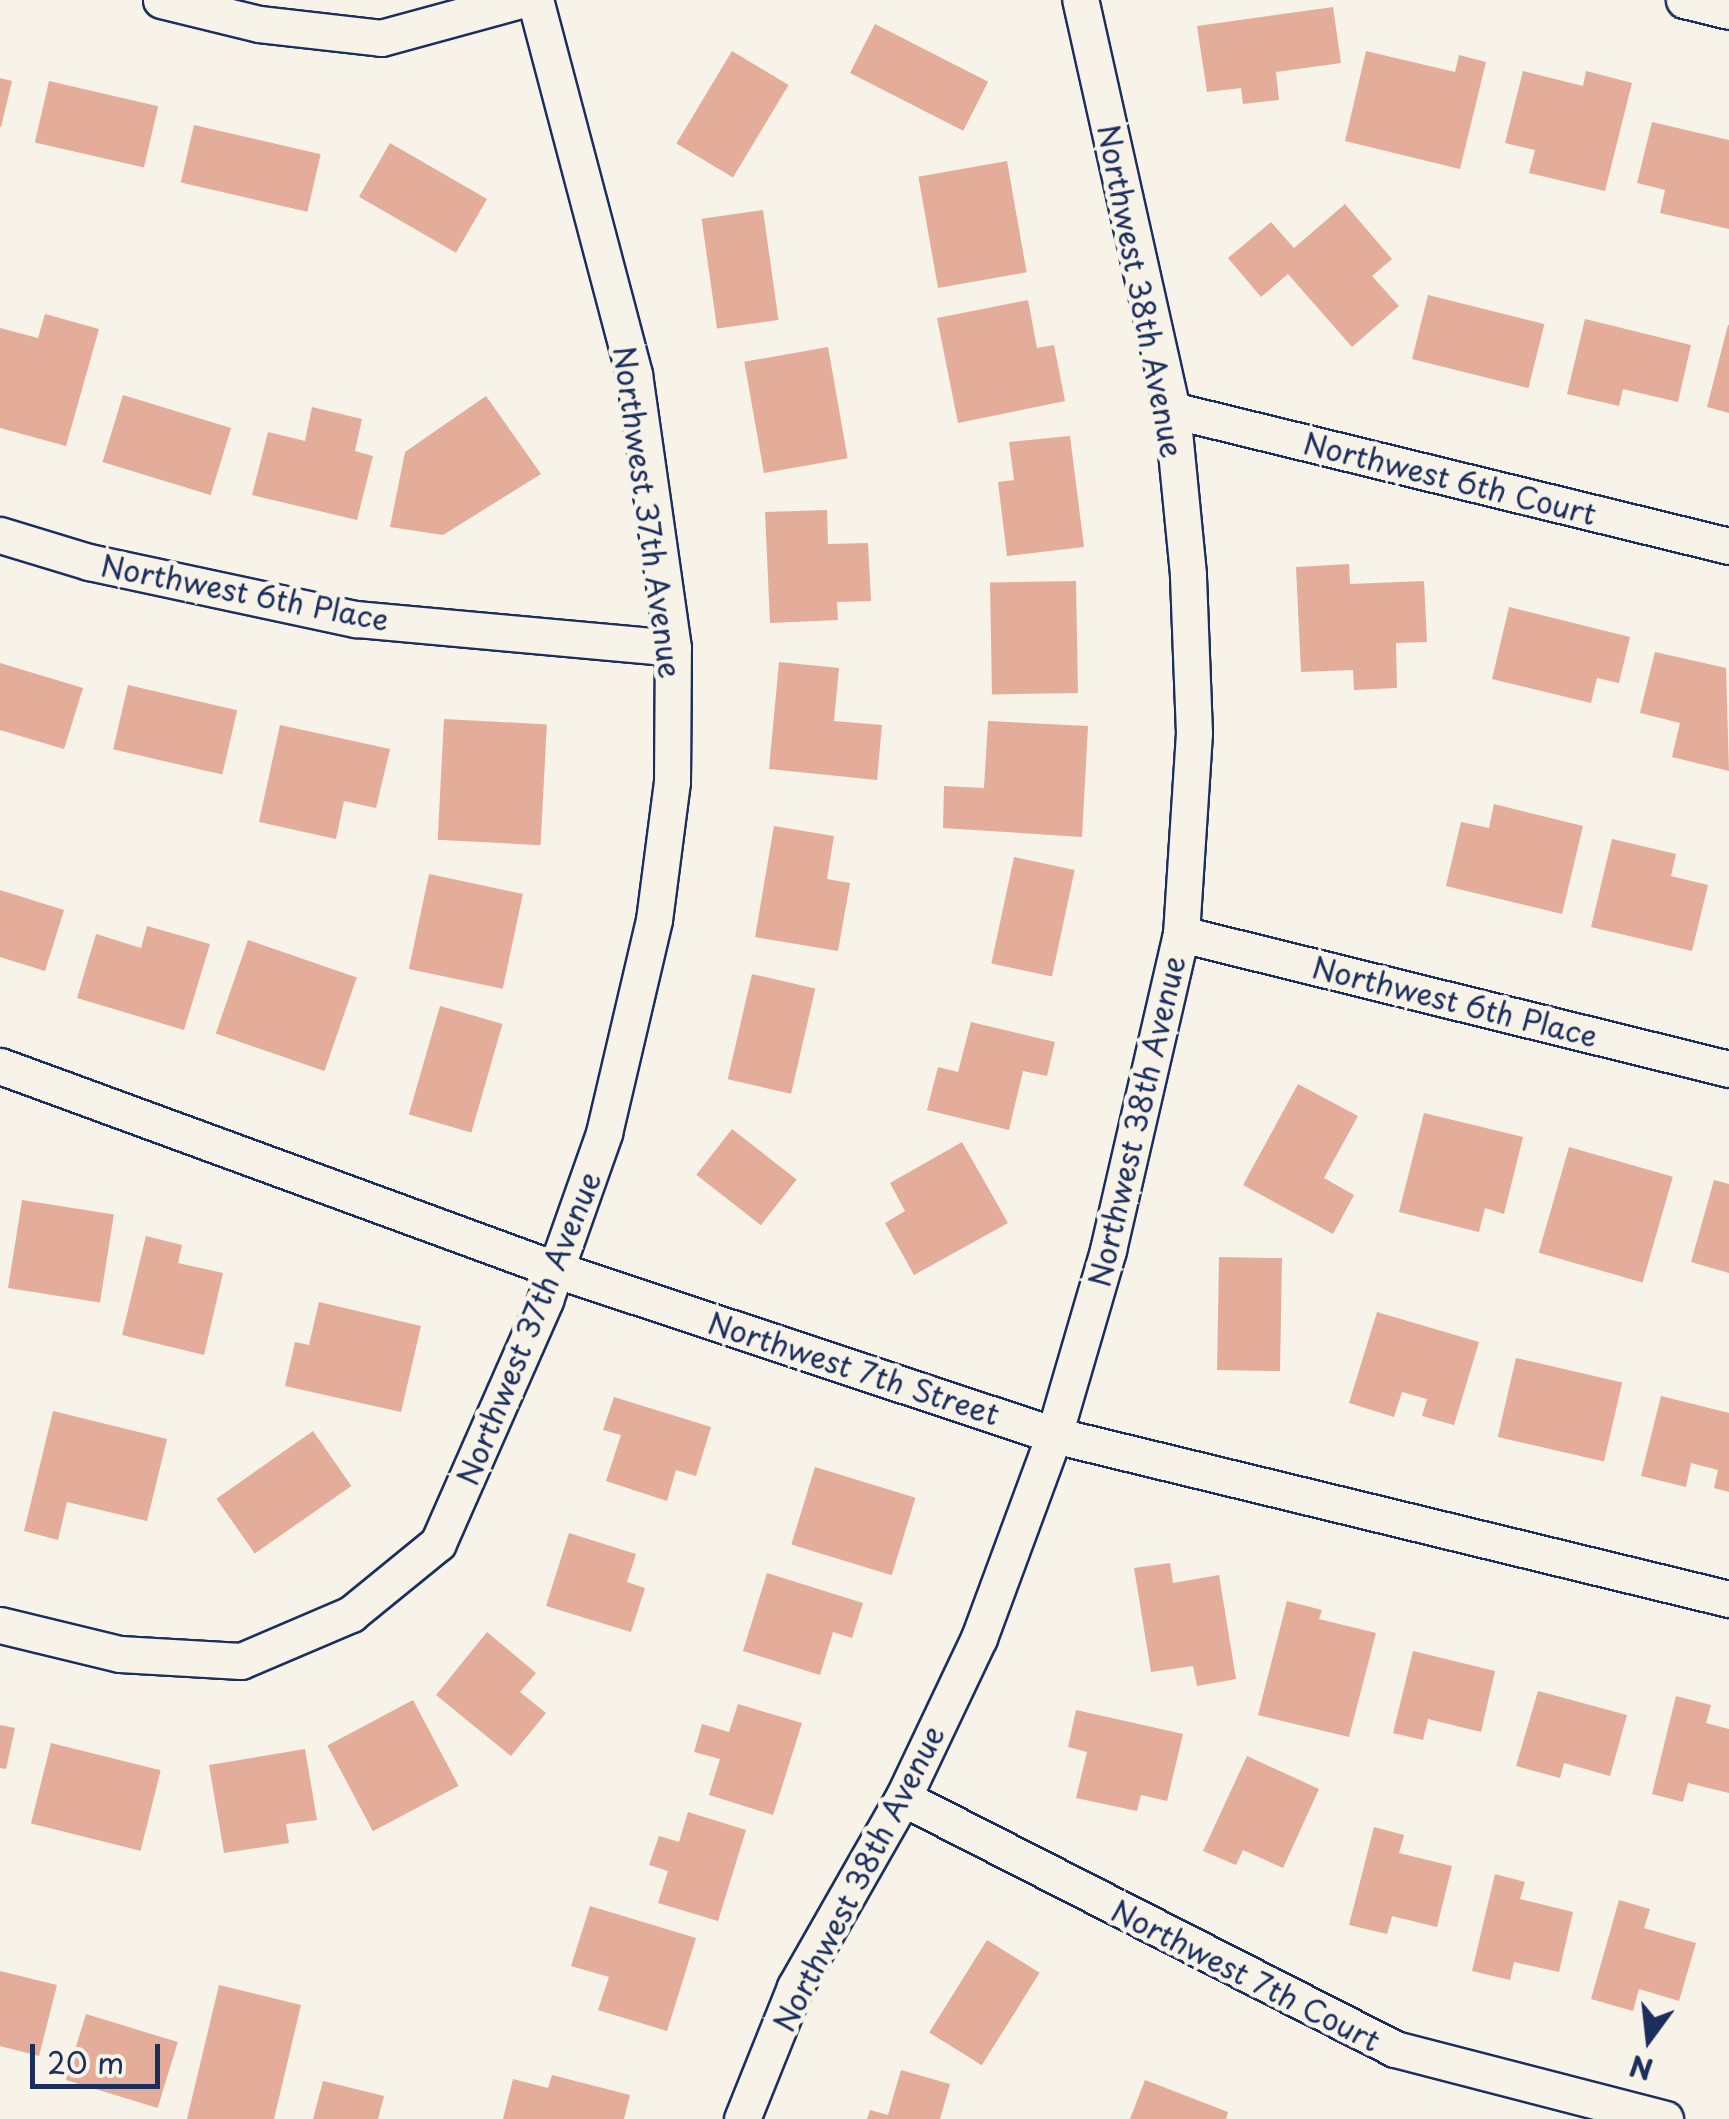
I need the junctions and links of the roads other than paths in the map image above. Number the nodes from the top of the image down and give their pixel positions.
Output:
1 (161, 0) edge
2 (521, 0) edge
3 (535, 0) edge
4 (1080, 0) edge
5 (1684, 0) edge
6 (1729, 11) edge
7 (1172, 410) junction
8 (0, 535) edge
9 (1729, 546) edge
10 (673, 648) junction
11 (1181, 934) junction
12 (0, 1066) edge
13 (1729, 1069) edge
14 (557, 1270) junction
15 (1054, 1434) junction
16 (1729, 1599) edge
17 (0, 1625) edge
18 (904, 1798) junction
19 (742, 2119) edge
20 (1665, 2119) edge

1 - 2 street
3 - 10 street, Northwest 37th Avenue
4 - 7 street, Northwest 38th Avenue
5 - 6 street
7 - 9 street, Northwest 6th Court
7 - 11 street, Northwest 38th Avenue
8 - 10 street, Northwest 6th Place
10 - 14 street, Northwest 37th Avenue
11 - 13 street, Northwest 6th Place
11 - 15 street, Northwest 38th Avenue
12 - 14 street, Northwest 7th Street
14 - 15 street, Northwest 7th Street
14 - 17 street, Northwest 37th Avenue
15 - 16 street, Northwest 7th Street
15 - 18 street, Northwest 38th Avenue
18 - 19 street, Northwest 38th Avenue
18 - 20 street, Northwest 7th Court

